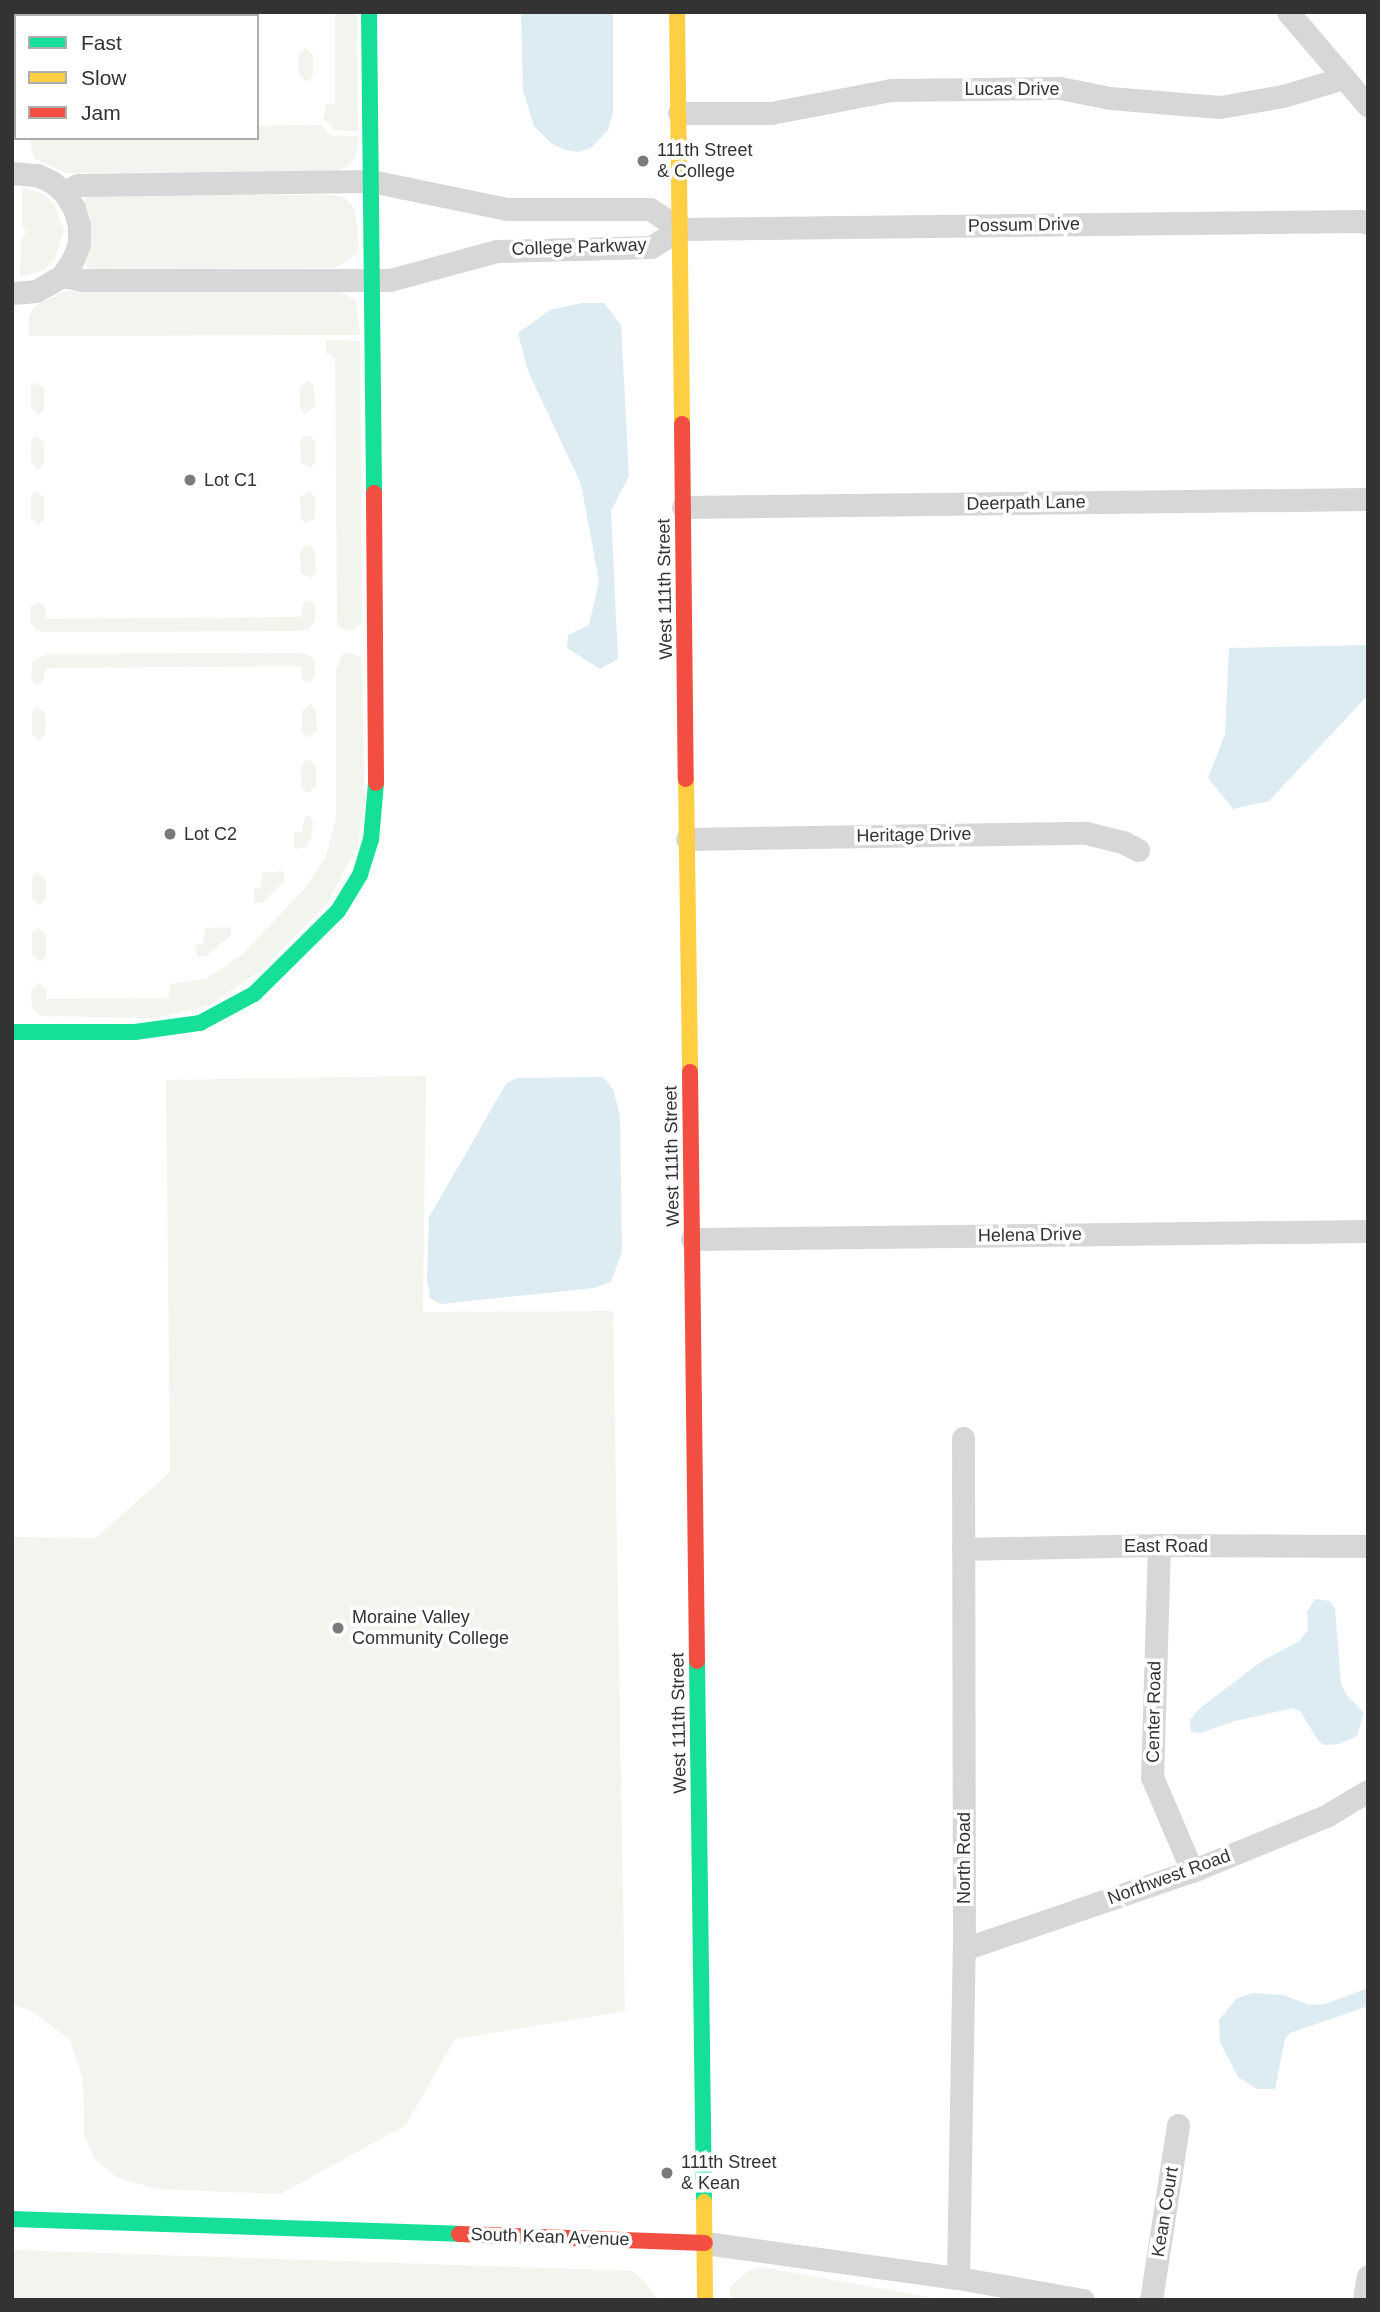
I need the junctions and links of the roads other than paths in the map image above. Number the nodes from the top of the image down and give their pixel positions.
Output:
1 (369, 12) edge
2 (677, 12) edge
3 (1288, 12) edge
4 (1343, 78) junction
5 (1368, 106) edge
6 (679, 113) junction
7 (12, 173) edge
8 (371, 181) junction
9 (64, 192) junction
10 (1368, 223) edge
11 (680, 229) junction
12 (62, 276) junction
13 (374, 281) junction
14 (12, 293) edge
15 (1368, 499) edge
16 (683, 507) junction
17 (687, 839) junction
18 (1138, 850) dead end
19 (12, 1032) edge
20 (1368, 1231) edge
21 (692, 1239) junction
22 (963, 1438) dead end
23 (1158, 1545) junction
24 (1368, 1546) edge
25 (964, 1549) junction
26 (1368, 1791) edge
27 (1192, 1871) junction
28 (964, 1949) junction
29 (1178, 2124) dead end
30 (12, 2219) edge
31 (705, 2243) junction
32 (1368, 2276) edge
33 (958, 2278) junction
34 (705, 2300) edge
35 (1083, 2300) edge
36 (1151, 2300) edge
37 (1364, 2300) edge

1 - 8 main road
2 - 6 main road, West 111th Street
3 - 4 street
4 - 5 street
4 - 6 street, Lucas Drive
6 - 11 main road, West 111th Street
7 - 9 street
8 - 9 street, College Parkway
8 - 11 street, College Parkway
8 - 13 main road
9 - 12 street
10 - 11 street, Possum Drive
11 - 13 street, College Parkway
11 - 16 main road, West 111th Street
12 - 13 street, College Parkway
12 - 14 street
13 - 19 main road
15 - 16 street, Deerpath Lane
16 - 17 main road, West 111th Street
17 - 18 street, Heritage Drive
17 - 21 main road, West 111th Street
20 - 21 street, Helena Drive
21 - 31 main road, West 111th Street
22 - 25 street, North Road
23 - 24 street, East Road
23 - 25 street, East Road
23 - 27 street, Center Road
25 - 28 street, North Road
26 - 27 street, Northwest Road
27 - 28 street, Northwest Road
28 - 33 street, North Road
29 - 36 street, Kean Court
30 - 31 main road, South Kean Avenue
31 - 33 street, South Kean Avenue
31 - 34 main road, West 111th Street
32 - 37 street
33 - 35 street, South Kean Avenue

